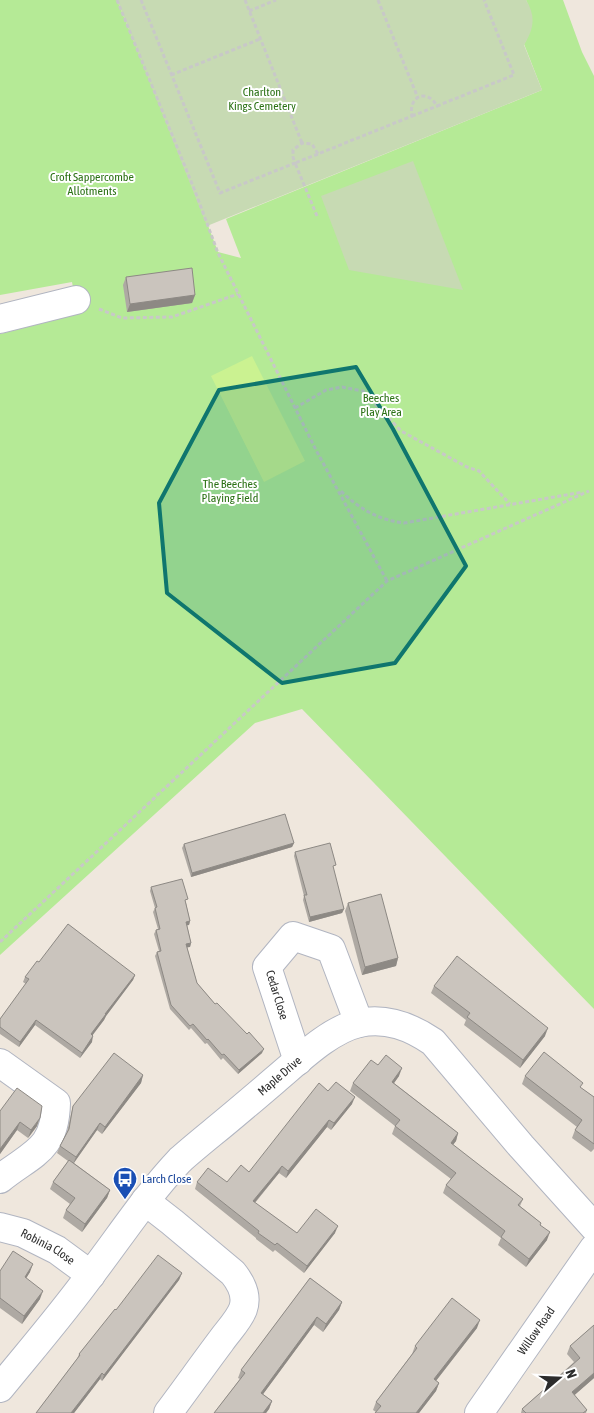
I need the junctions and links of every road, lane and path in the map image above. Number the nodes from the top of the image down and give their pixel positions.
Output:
1 (117, 0) edge
2 (141, 0) edge
3 (245, 0) edge
4 (276, 0) edge
5 (378, 0) edge
6 (484, 0) edge
7 (249, 11) junction
8 (260, 39) junction
9 (171, 75) junction
10 (418, 98) junction
11 (437, 106) junction
12 (412, 116) junction
13 (302, 143) junction
14 (318, 154) junction
15 (295, 163) junction
16 (317, 216) dead end
17 (238, 294) junction
18 (76, 300) joint
19 (0, 318) edge
20 (295, 408) junction
21 (338, 487) junction
22 (594, 490) edge
23 (589, 491) junction
24 (510, 504) junction
25 (387, 581) junction
26 (0, 942) edge
27 (359, 1023) junction
28 (298, 1061) junction
29 (0, 1063) edge
30 (6, 1174) edge
31 (145, 1201) junction
32 (0, 1227) edge
33 (594, 1227) edge
34 (594, 1248) edge
35 (91, 1275) junction
36 (0, 1388) edge
37 (168, 1413) edge
38 (479, 1413) edge

1 - 17 path
2 - 9 path
3 - 7 path
4 - 7 path
5 - 10 path
6 - 11 path
7 - 8 path
8 - 9 path
8 - 13 path
9 - 15 path
10 - 11 path
10 - 12 path
11 - 12 path
12 - 14 path
13 - 14 path
13 - 15 path
14 - 15 path
15 - 16 path
17 - 18 path
17 - 20 path
18 - 19 street
20 - 21 path
20 - 24 path
21 - 24 path
21 - 25 path
22 - 23 path
23 - 24 path
23 - 25 path
25 - 26 path
27 - 28 street, Maple Drive
27 - 28 street, Cedar Close
27 - 33 street, Maple Drive
28 - 31 street, Maple Drive
29 - 30 street
31 - 35 street, Maple Drive
31 - 37 street
32 - 35 street, Robinia Close
34 - 38 street, Willow Road
35 - 36 street, Maple Drive

